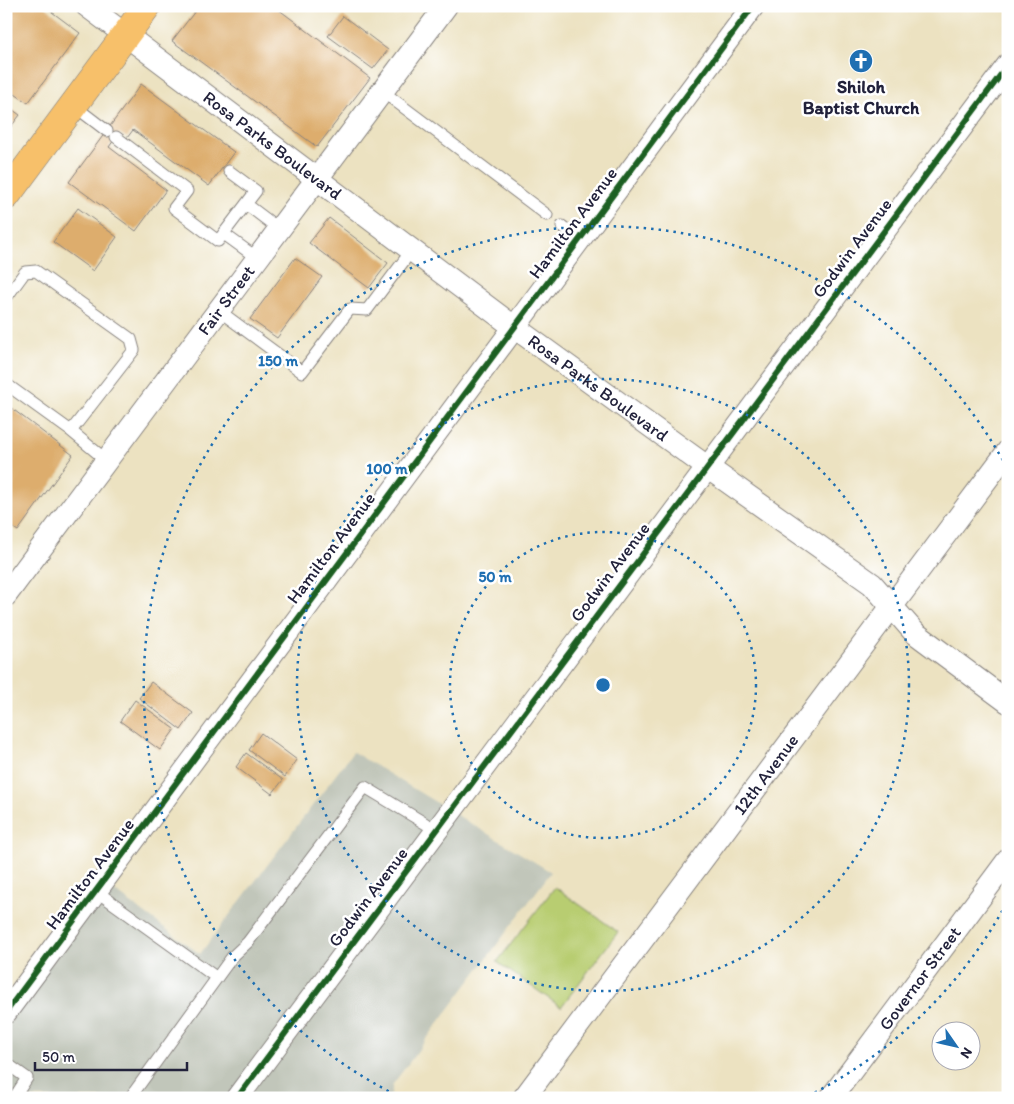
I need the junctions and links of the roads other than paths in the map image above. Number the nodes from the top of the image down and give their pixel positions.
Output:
1 (87, 6) edge
2 (147, 6) edge
3 (446, 6) edge
4 (753, 6) edge
5 (125, 36) junction
6 (1008, 66) edge
7 (382, 91) junction
8 (73, 106) junction
9 (229, 171) dead end
10 (316, 178) junction
11 (6, 196) edge
12 (246, 204) junction
13 (547, 215) dead end
14 (279, 228) junction
15 (224, 234) junction
16 (412, 250) junction
17 (257, 258) junction
18 (6, 298) edge
19 (218, 310) junction
20 (514, 327) junction
21 (6, 384) edge
22 (71, 431) junction
23 (1008, 450) edge
24 (106, 460) junction
25 (707, 467) junction
26 (6, 594) edge
27 (892, 606) junction
28 (1008, 702) edge
29 (436, 830) junction
30 (1008, 860) edge
31 (96, 890) junction
32 (217, 978) junction
33 (6, 1012) edge
34 (6, 1063) edge
35 (132, 1095) dead end
36 (14, 1098) edge
37 (237, 1098) edge
38 (524, 1098) edge
39 (831, 1098) edge

1 - 5 street, Rosa Parks Boulevard
2 - 5 main road
3 - 7 street, Fair Street
4 - 20 street, Hamilton Avenue
5 - 8 main road
5 - 10 street, Rosa Parks Boulevard
6 - 25 street, Godwin Avenue
7 - 10 street, Fair Street
7 - 13 lane
8 - 11 main road
8 - 15 lane
9 - 12 lane
10 - 14 street, Fair Street
10 - 16 street, Rosa Parks Boulevard
12 - 14 lane
12 - 15 lane
14 - 17 street, Fair Street
15 - 17 lane
16 - 19 lane
16 - 20 street, Rosa Parks Boulevard
17 - 19 street, Fair Street
18 - 22 lane
19 - 24 street, Fair Street
20 - 25 street, Rosa Parks Boulevard
20 - 31 street, Hamilton Avenue
21 - 22 lane
22 - 24 lane
23 - 27 street, 12th Avenue
24 - 26 street, Fair Street
25 - 27 street, Rosa Parks Boulevard
25 - 29 street, Godwin Avenue
27 - 28 street, Rosa Parks Boulevard
27 - 38 street, 12th Avenue
29 - 32 lane
29 - 37 street, Godwin Avenue
30 - 39 street, Governor Street
31 - 32 lane
31 - 33 street, Hamilton Avenue
32 - 35 lane
34 - 36 lane

